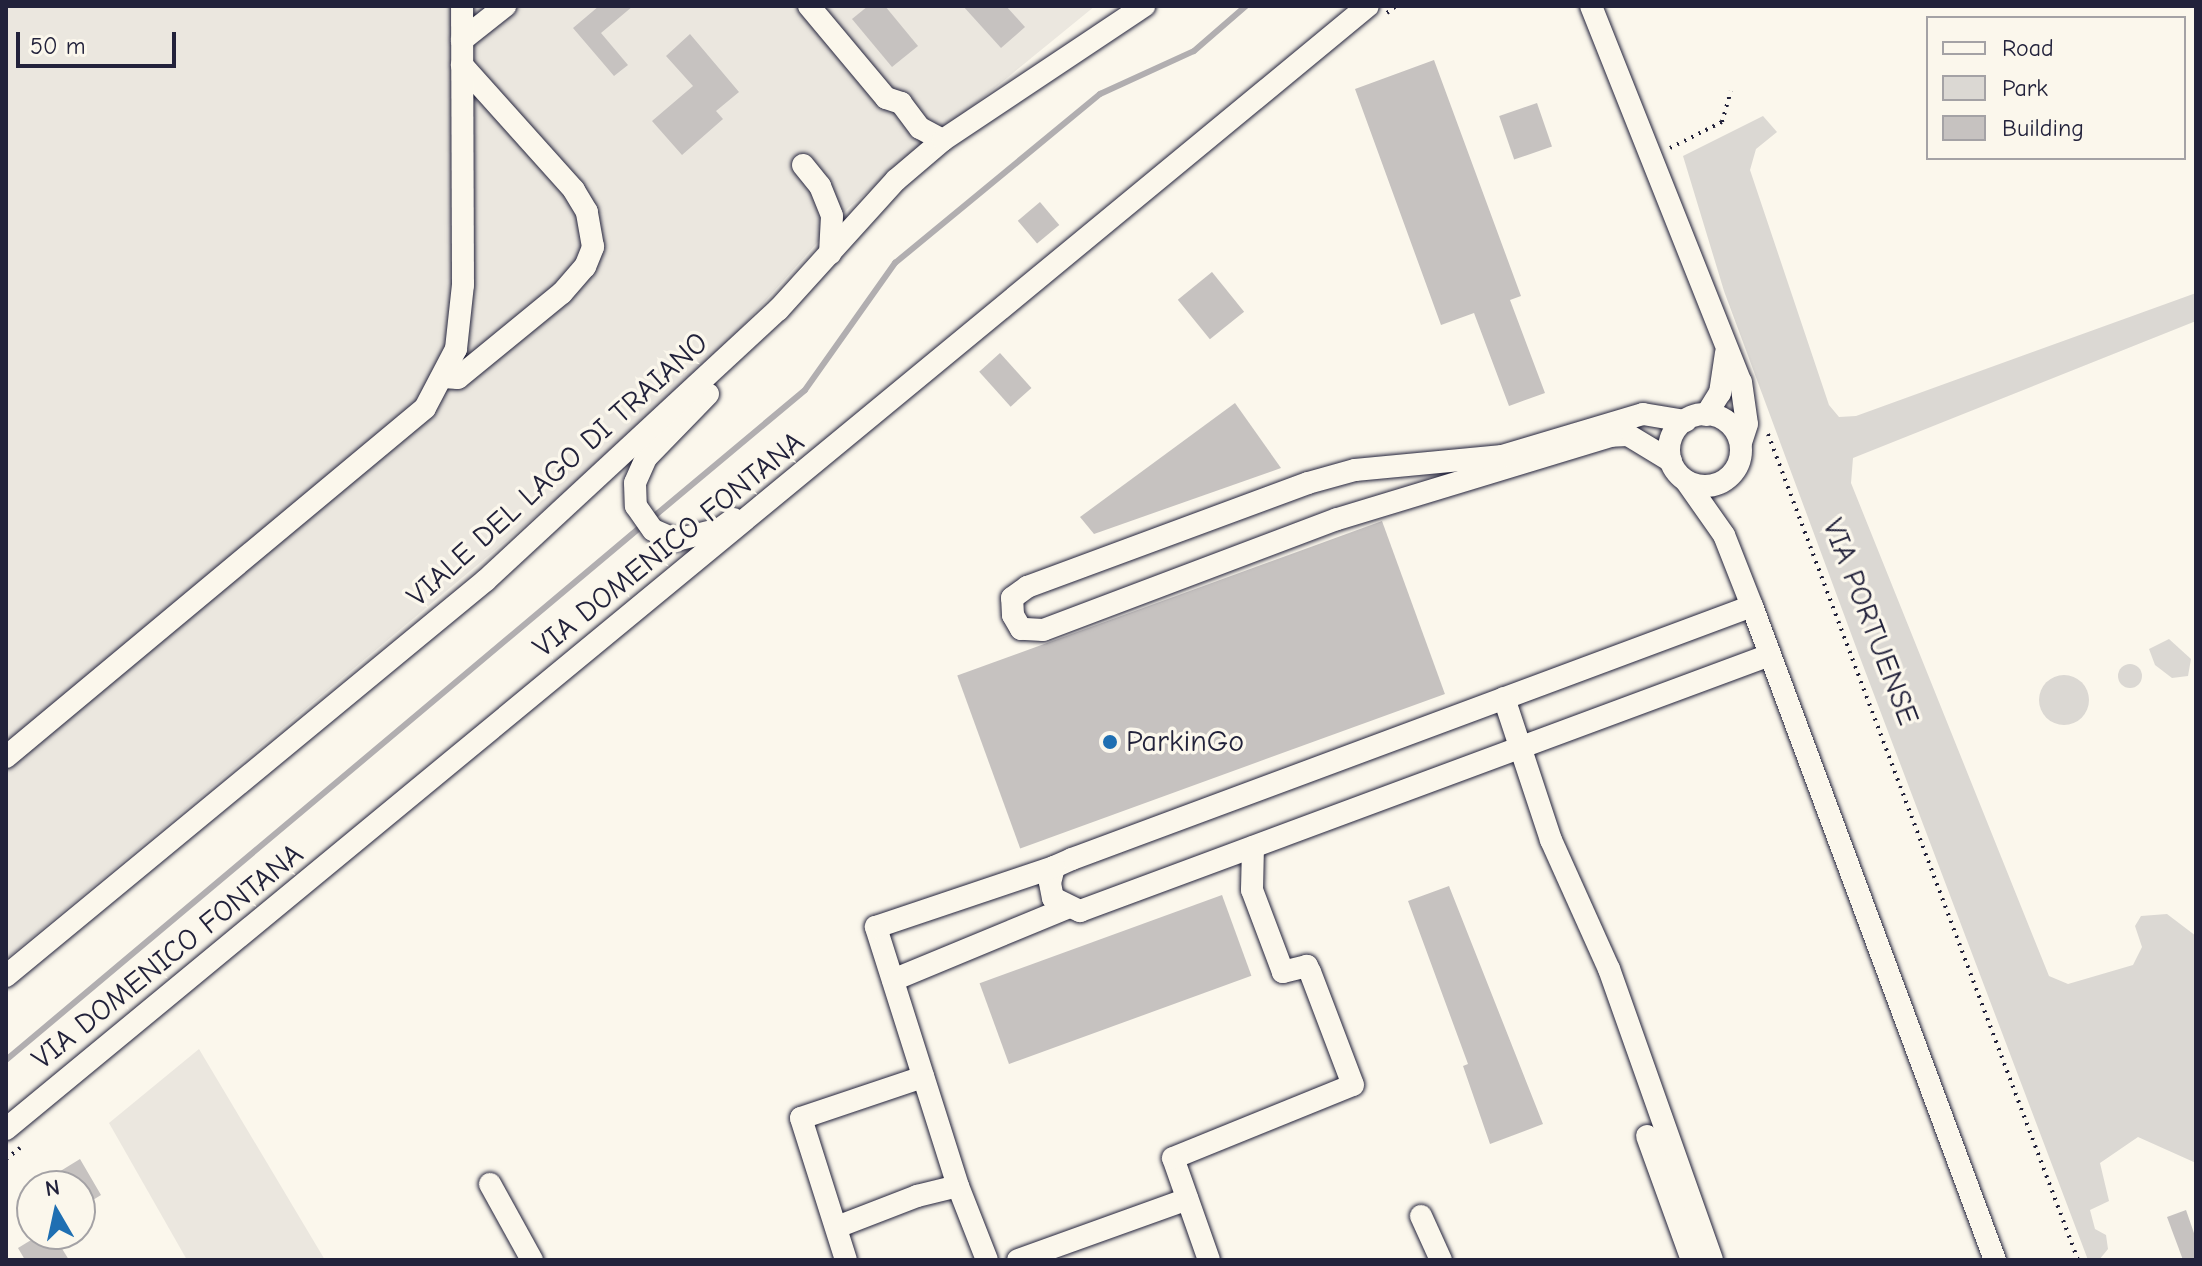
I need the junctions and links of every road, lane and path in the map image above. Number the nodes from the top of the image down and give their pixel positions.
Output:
1 (462, 6) edge
2 (505, 6) edge
3 (809, 6) edge
4 (1144, 6) edge
5 (1368, 6) edge
6 (1591, 6) edge
7 (462, 40) junction
8 (462, 65) junction
9 (1731, 91) dead end
10 (943, 140) junction
11 (1649, 157) junction
12 (803, 165) dead end
13 (830, 254) junction
14 (778, 310) junction
15 (1726, 353) junction
16 (443, 377) junction
17 (1696, 418) junction
18 (1763, 423) dead end
19 (1741, 442) junction
20 (1671, 461) junction
21 (808, 470) junction
22 (1686, 481) junction
23 (1722, 483) junction
24 (1724, 535) junction
25 (1752, 606) junction
26 (1770, 655) junction
27 (1504, 698) junction
28 (1521, 747) junction
29 (6, 757) edge
30 (1253, 847) junction
31 (1054, 867) junction
32 (1067, 908) junction
33 (6, 976) edge
34 (893, 980) junction
35 (923, 1077) junction
36 (6, 1129) edge
37 (1647, 1136) dead end
38 (490, 1184) dead end
39 (958, 1186) junction
40 (1187, 1199) junction
41 (1421, 1216) dead end
42 (837, 1227) junction
43 (532, 1260) edge
44 (846, 1260) edge
45 (987, 1260) edge
46 (1018, 1260) edge
47 (1209, 1260) edge
48 (1441, 1260) edge
49 (1692, 1260) edge
50 (1712, 1260) edge
51 (1995, 1260) edge
52 (2078, 1260) edge

1 - 7 street
2 - 7 street
3 - 10 street
4 - 10 street, VIALE DEL LAGO DI TRAIANO
5 - 21 street, VIA DOMENICO FONTANA
6 - 11 street
7 - 8 street
8 - 16 street
8 - 16 street
9 - 11 path
10 - 13 street, VIALE DEL LAGO DI TRAIANO
11 - 15 street
12 - 13 street
13 - 14 street, VIALE DEL LAGO DI TRAIANO
14 - 21 street
14 - 33 street, VIALE DEL LAGO DI TRAIANO
15 - 17 street
15 - 19 street
16 - 29 street
17 - 19 street
17 - 20 street
17 - 20 street
18 - 52 path, VIA PORTUENSE
19 - 23 street
20 - 22 street
21 - 36 street, VIA DOMENICO FONTANA
22 - 23 street
22 - 24 street
23 - 24 street
24 - 25 street
25 - 26 street
25 - 27 street
26 - 28 street
26 - 51 street
27 - 28 street
27 - 31 street
28 - 30 street
28 - 50 street
30 - 32 street
30 - 40 street
31 - 32 street
31 - 34 street
32 - 34 street
34 - 35 street
35 - 39 street
35 - 42 street
37 - 49 street
38 - 43 street
39 - 42 street
39 - 45 street
40 - 46 street
40 - 47 street
41 - 48 street
42 - 44 street

